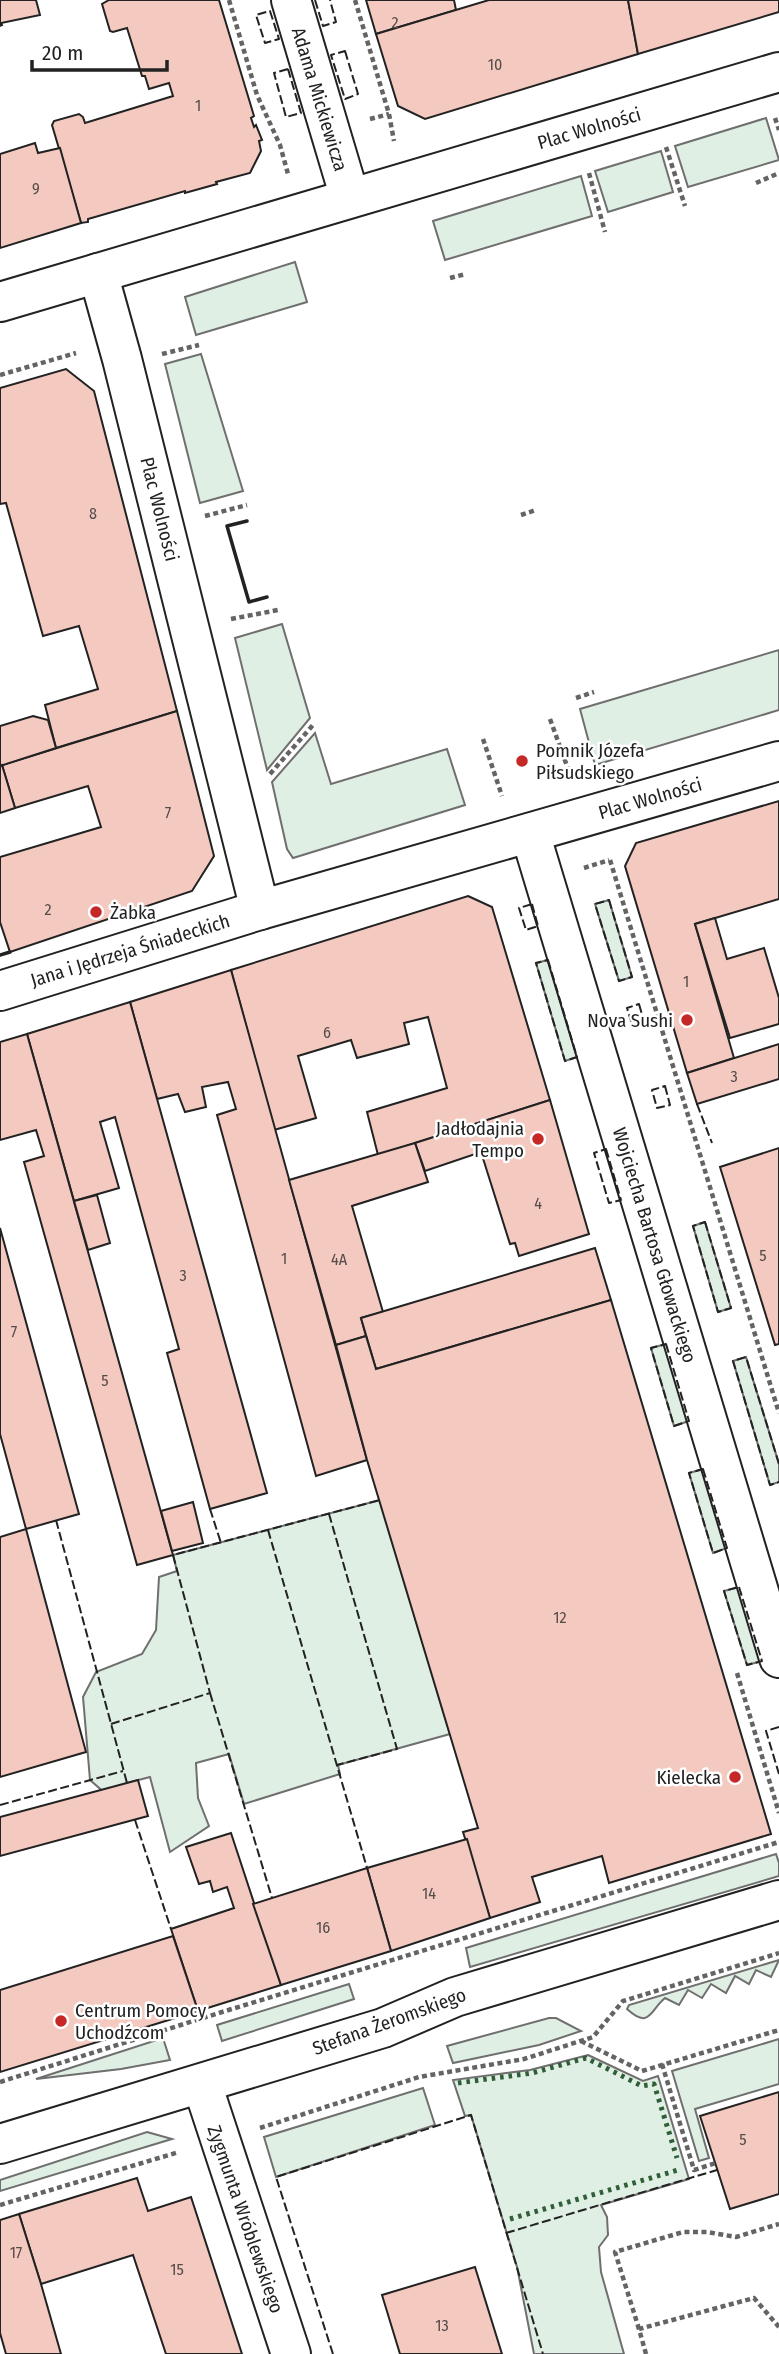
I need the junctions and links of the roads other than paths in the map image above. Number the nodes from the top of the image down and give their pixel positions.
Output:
1 (291, 0) edge
2 (779, 72) edge
3 (350, 198) junction
4 (98, 273) junction
5 (0, 302) edge
6 (779, 761) edge
7 (530, 833) junction
8 (260, 910) junction
9 (0, 991) edge
10 (779, 1658) edge
11 (779, 1900) edge
12 (202, 2084) junction
13 (0, 2144) edge
14 (291, 2354) edge

1 - 3 street, Adama Mickiewicza
2 - 3 street, Plac Wolności
3 - 4 street, Plac Wolności
4 - 5 street
4 - 8 street, Plac Wolności
6 - 7 street, Plac Wolności
7 - 8 street, Plac Wolności
7 - 10 street, Wojciecha Bartosa Głowackiego
8 - 9 street, Jana i Jędrzeja Śniadeckich
11 - 12 street, Stefana Żeromskiego
12 - 13 street, Stefana Żeromskiego
12 - 14 street, Zygmunta Wróblewskiego

